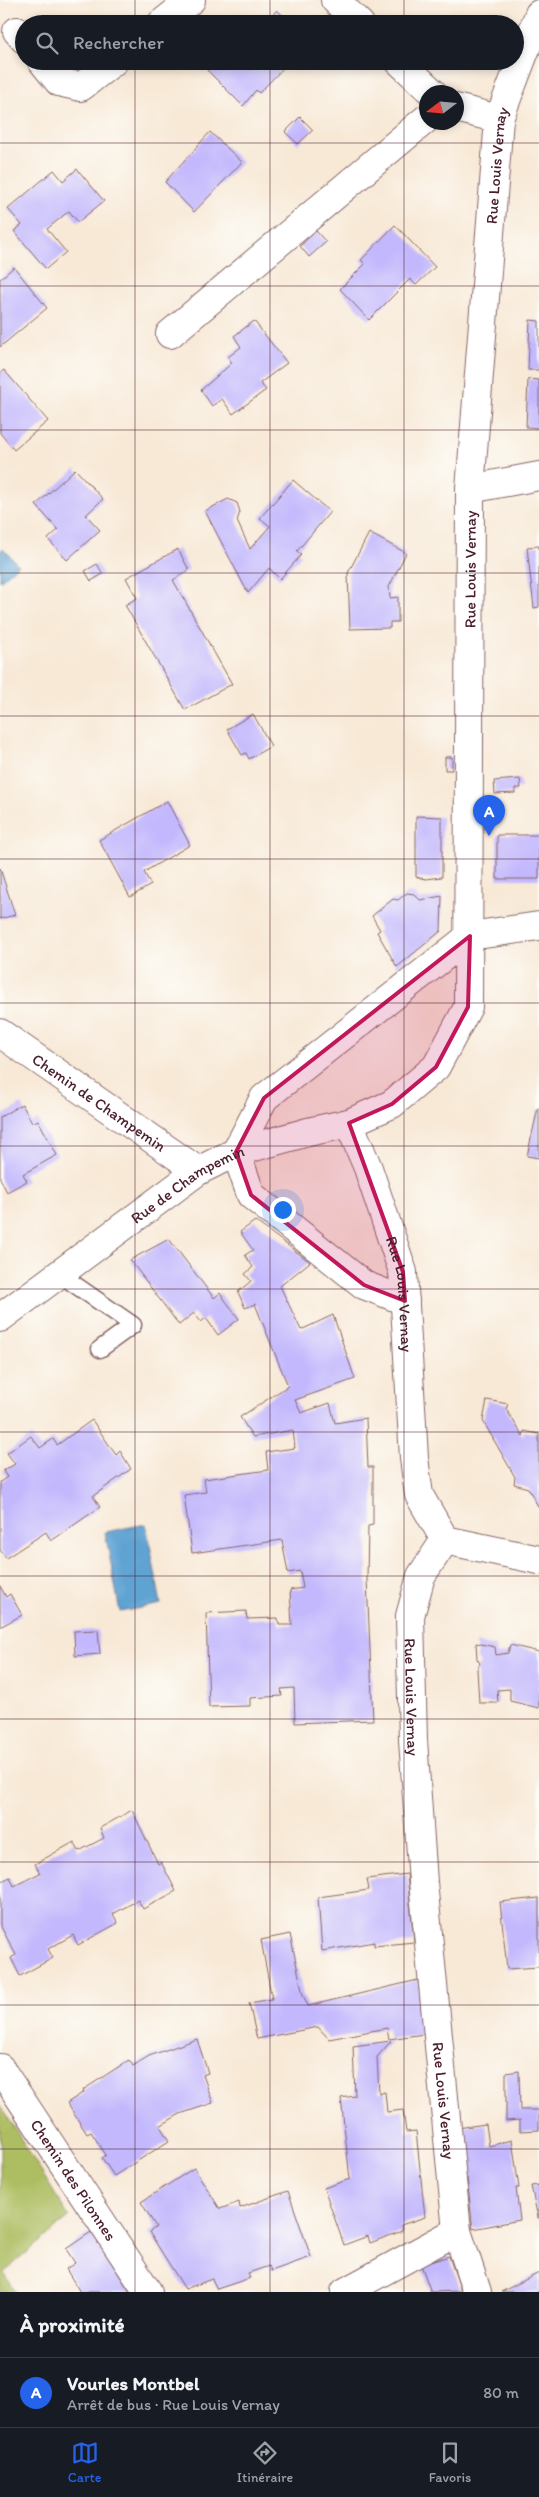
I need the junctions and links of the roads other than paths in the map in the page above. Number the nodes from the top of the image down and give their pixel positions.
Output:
1 (192, 0) edge
2 (335, 0) edge
3 (539, 14) edge
4 (173, 15) edge
5 (351, 15) edge
6 (524, 53) edge
7 (49, 70) edge
8 (103, 70) edge
9 (409, 70) edge
10 (518, 70) edge
11 (425, 85) edge
12 (464, 110) edge
13 (499, 119) junction
14 (419, 125) edge
15 (170, 334) dead end
16 (539, 476) edge
17 (470, 489) junction
18 (539, 926) edge
19 (470, 936) junction
20 (0, 1033) edge
21 (349, 1123) junction
22 (236, 1152) junction
23 (198, 1171) junction
24 (58, 1273) junction
25 (405, 1302) junction
26 (0, 1318) edge
27 (100, 1349) dead end
28 (445, 1540) junction
29 (539, 1560) edge
30 (0, 2068) edge
31 (457, 2231) junction
32 (148, 2292) edge
33 (345, 2292) edge
34 (477, 2292) edge

1 - 4 street
2 - 5 street
3 - 6 street, Rue Louis Vernay
7 - 8 street
9 - 11 street
10 - 13 street, Rue Louis Vernay
12 - 13 street
13 - 17 street, Rue Louis Vernay
14 - 15 street
16 - 17 street
17 - 19 street, Rue Louis Vernay
18 - 19 street
19 - 21 street, Rue Louis Vernay
19 - 22 street, Rue de Champemin
20 - 23 street, Chemin de Champemin
21 - 22 street, Rue Louis Vernay
21 - 25 street, Rue Louis Vernay
22 - 23 street, Rue de Champemin
22 - 25 street
23 - 24 street, Rue de Champemin
24 - 26 street, Rue de Champemin
24 - 27 lane
25 - 28 street, Rue Louis Vernay
28 - 29 street
28 - 31 street, Rue Louis Vernay
30 - 32 street, Chemin des Pilonnes
31 - 33 street
31 - 34 street, Rue Louis Vernay

